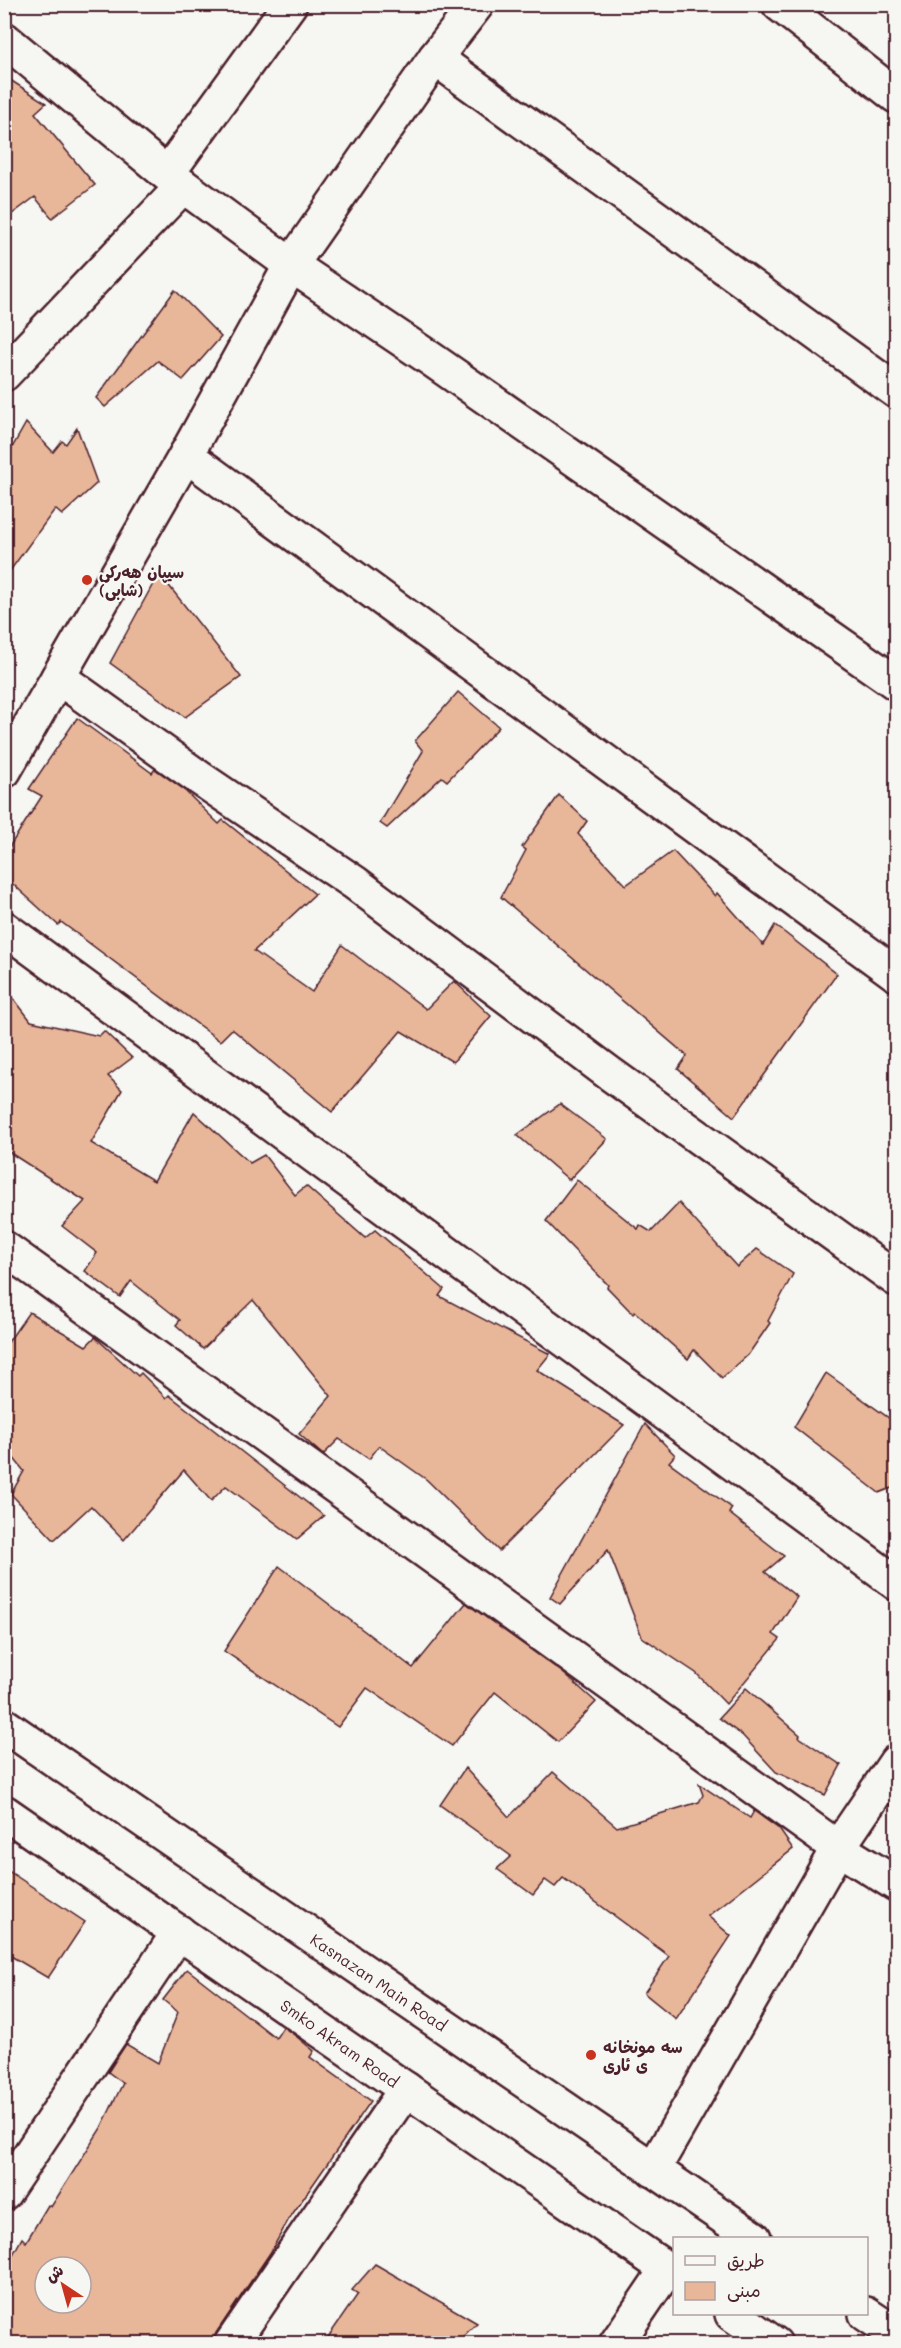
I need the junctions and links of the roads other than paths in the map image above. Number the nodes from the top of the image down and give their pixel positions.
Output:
1 (290, 4) edge
2 (477, 4) edge
3 (779, 4) edge
4 (4, 39) edge
5 (435, 58) junction
6 (897, 96) edge
7 (175, 180) junction
8 (291, 265) junction
9 (4, 374) edge
10 (897, 391) edge
11 (186, 455) junction
12 (58, 677) junction
13 (897, 683) edge
14 (4, 771) edge
15 (4, 928) edge
16 (897, 974) edge
17 (4, 1248) edge
18 (897, 1278) edge
19 (897, 1583) edge
20 (4, 1725) edge
21 (897, 1762) edge
22 (4, 1812) edge
23 (838, 1848) junction
24 (897, 1884) edge
25 (179, 1932) junction
26 (406, 2089) junction
27 (653, 2170) junction
28 (5, 2193) edge
29 (753, 2237) edge
30 (671, 2272) edge
31 (868, 2314) edge
32 (735, 2315) edge
33 (897, 2334) edge
34 (231, 2343) edge
35 (616, 2343) edge
36 (775, 2343) edge

1 - 7 street
2 - 5 street
3 - 6 street
4 - 7 street
5 - 8 street
5 - 10 street
7 - 8 street
7 - 9 street
8 - 11 street
8 - 13 street
11 - 12 street
11 - 16 street
12 - 14 street
12 - 18 street
15 - 19 street
17 - 23 street
20 - 27 street, Kasnazan Main Road
21 - 23 street
22 - 25 street, Smko Akram Road
23 - 24 street
23 - 27 street
25 - 26 street, Smko Akram Road
25 - 28 street
26 - 30 street, Smko Akram Road
26 - 34 street
27 - 29 street, Kasnazan Main Road
30 - 35 street
31 - 33 street
32 - 36 street

